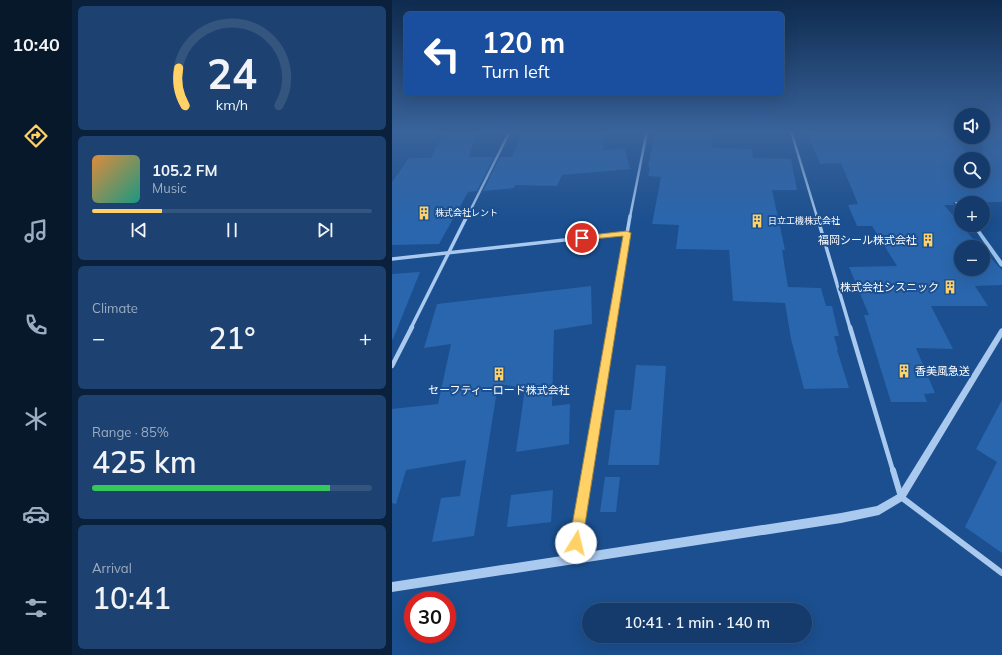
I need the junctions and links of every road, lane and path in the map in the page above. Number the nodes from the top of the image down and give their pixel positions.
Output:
1 (495, 162) edge
2 (641, 162) edge
3 (800, 162) edge
4 (627, 233) junction
5 (448, 254) junction
6 (392, 259) edge
7 (1002, 331) edge
8 (392, 366) edge
9 (901, 497) junction
10 (573, 559) junction
11 (1002, 573) edge
12 (392, 587) edge

1 - 5 street
2 - 4 street
3 - 9 street
4 - 5 street
4 - 10 street
5 - 6 street
5 - 8 street
7 - 9 street
9 - 10 street
9 - 11 street
10 - 12 street

